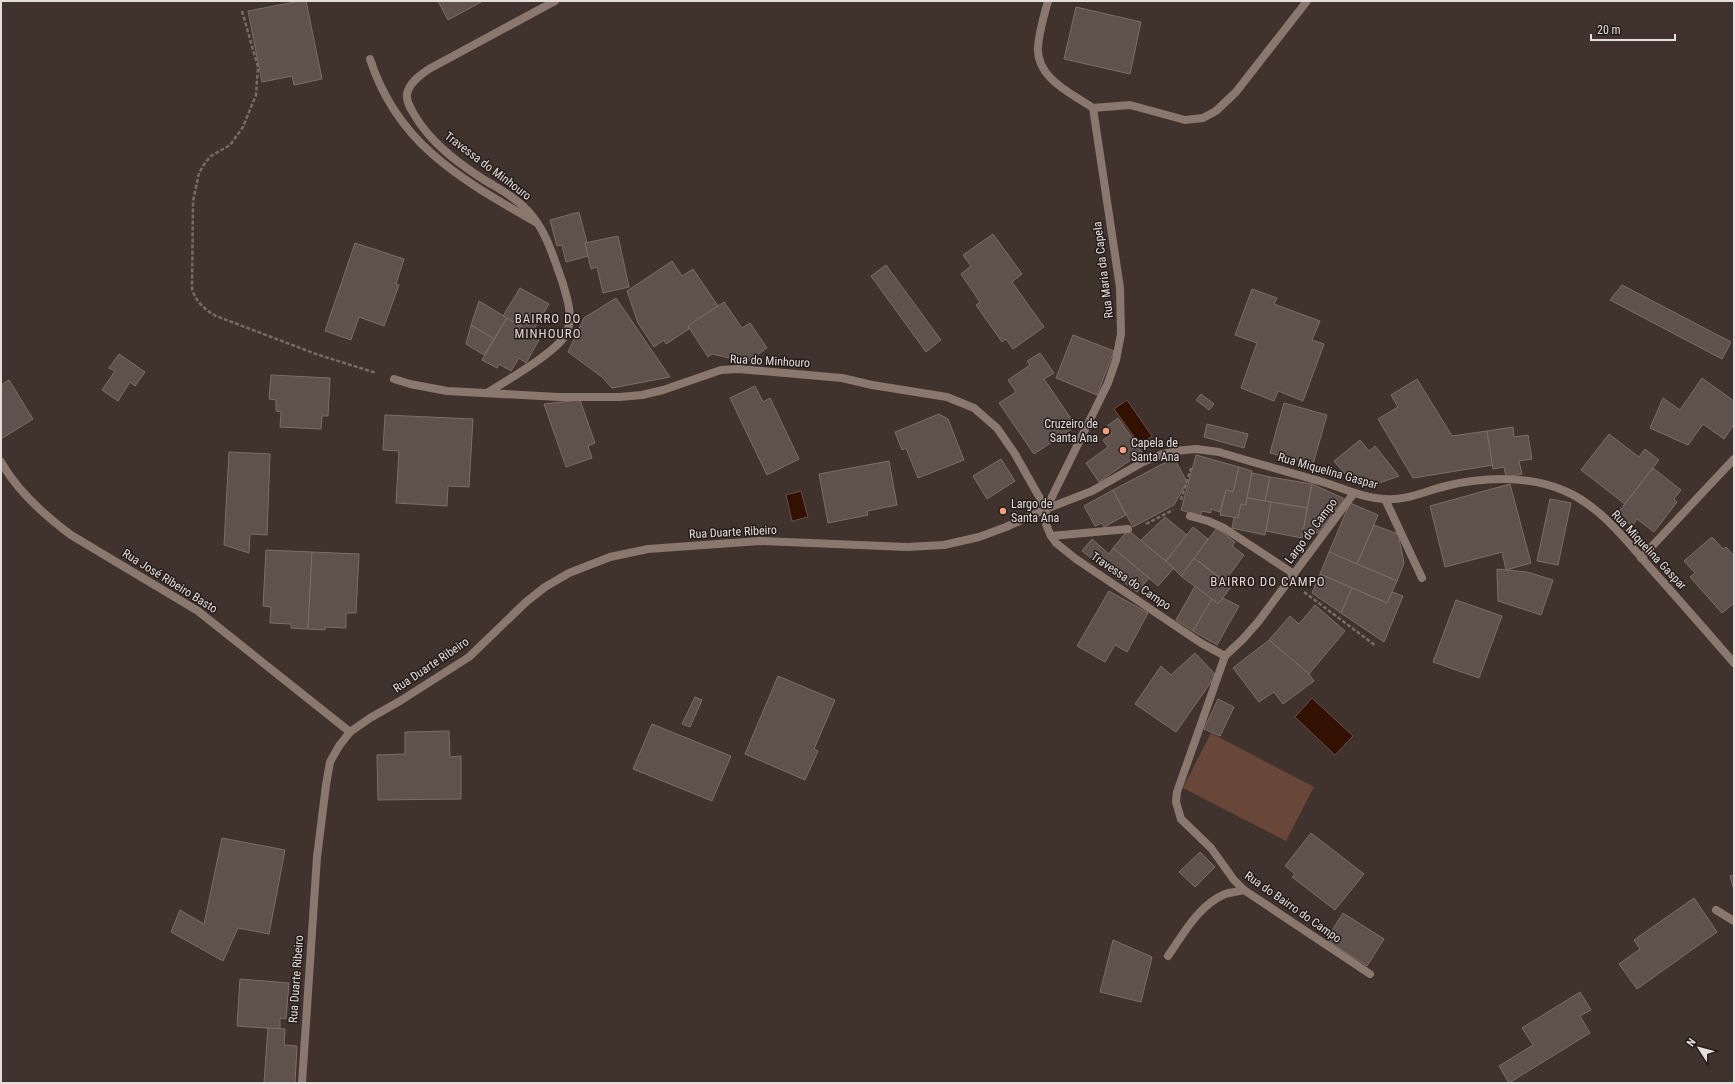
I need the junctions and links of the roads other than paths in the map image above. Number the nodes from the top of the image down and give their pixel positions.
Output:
1 (555, 1) edge
2 (1048, 1) edge
3 (1306, 1) edge
4 (370, 59) dead end
5 (1093, 108) junction
6 (538, 224) junction
7 (394, 379) road end
8 (487, 393) junction
9 (1734, 459) edge
10 (1, 462) edge
11 (1354, 492) junction
12 (1385, 500) junction
13 (1046, 509) junction
14 (1190, 516) dead end
15 (1128, 529) road end
16 (1051, 536) junction
17 (1641, 558) junction
18 (1292, 577) junction
19 (1422, 578) dead end
20 (1225, 656) junction
21 (1734, 662) edge
22 (350, 732) junction
23 (1244, 890) junction
24 (1716, 910) dead end
25 (1734, 922) edge
26 (1168, 956) dead end
27 (1370, 974) dead end
28 (302, 1083) edge

1 - 6 street, Travessa do Minhouro
2 - 5 street
3 - 5 street
4 - 6 street
5 - 13 street, Rua Maria da Capela
6 - 8 street, Travessa do Minhouro
7 - 8 street, Rua do Minhouro
8 - 13 street, Rua do Minhouro
9 - 17 street
10 - 22 street, Rua José Ribeiro Basto
11 - 12 street, Rua Miquelina Gaspar
11 - 13 street, Rua Miquelina Gaspar
11 - 18 street, Largo do Campo
12 - 17 street, Rua Miquelina Gaspar
12 - 19 street
13 - 16 street, Travessa do Campo
13 - 22 street, Rua Duarte Ribeiro
14 - 18 street
15 - 16 street
16 - 20 street, Travessa do Campo
17 - 21 street, Rua Miquelina Gaspar
18 - 20 street, Largo do Campo
20 - 23 street, Rua do Bairro do Campo
22 - 28 street, Rua Duarte Ribeiro
23 - 26 street
23 - 27 street, Rua do Bairro do Campo
24 - 25 street

